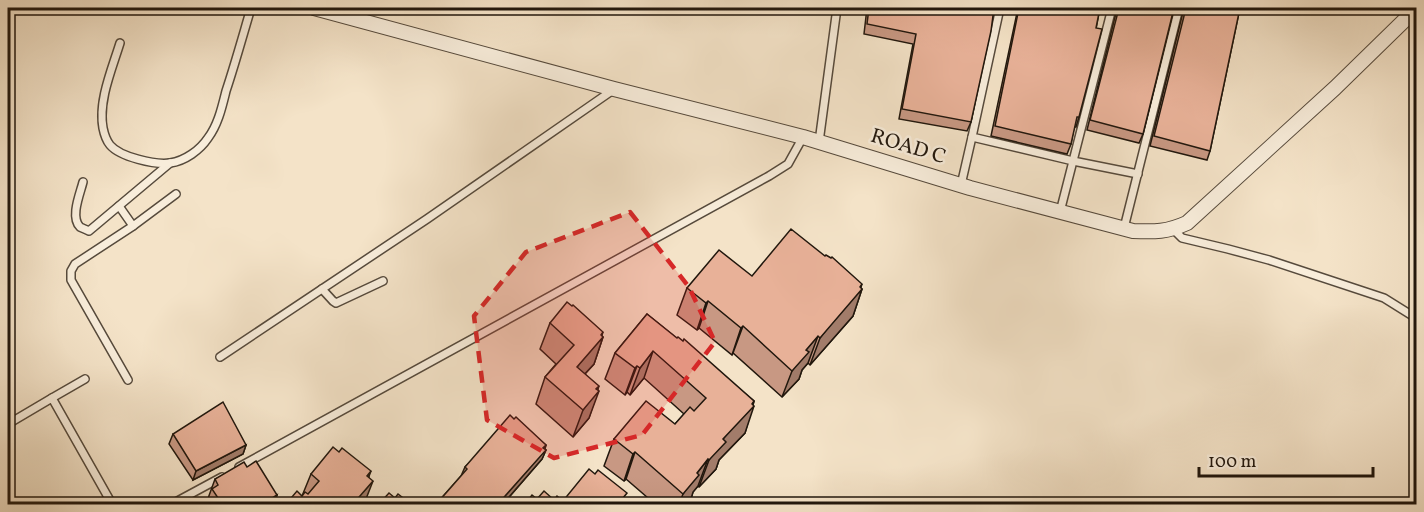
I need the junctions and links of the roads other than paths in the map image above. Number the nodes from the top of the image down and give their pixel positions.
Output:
1 (251, 8) edge
2 (314, 8) edge
3 (837, 8) edge
4 (1000, 8) edge
5 (1112, 8) edge
6 (1179, 8) edge
7 (1416, 9) edge
8 (120, 43) dead end
9 (615, 89) junction
10 (803, 137) junction
11 (972, 137) junction
12 (819, 142) junction
13 (1073, 161) junction
14 (170, 163) junction
15 (1138, 174) junction
16 (83, 182) dead end
17 (961, 185) junction
18 (176, 194) dead end
19 (119, 206) junction
20 (1060, 212) junction
21 (132, 226) junction
22 (1124, 228) junction
23 (1173, 229) junction
24 (383, 281) dead end
25 (322, 289) junction
26 (1416, 318) edge
27 (220, 357) dead end
28 (86, 379) dead end
29 (128, 380) dead end
30 (52, 398) junction
31 (8, 424) edge
32 (235, 470) edge
33 (224, 476) edge
34 (112, 504) edge
35 (172, 504) edge

1 - 14 lane
2 - 9 street, ROAD C
3 - 12 lane
4 - 11 lane
5 - 13 lane
6 - 15 lane
7 - 23 street, ROAD C
8 - 14 lane
9 - 10 street, ROAD C
9 - 25 lane
10 - 12 street, ROAD C
10 - 32 lane
11 - 13 lane
11 - 17 lane
12 - 17 street, ROAD C
13 - 15 lane
13 - 20 lane
14 - 19 lane
15 - 22 lane
16 - 19 lane
17 - 20 street, ROAD C
18 - 21 lane
19 - 21 lane
20 - 22 street, ROAD C
21 - 29 lane
22 - 23 street, ROAD C
23 - 26 lane
24 - 25 lane
25 - 27 lane
28 - 30 lane
30 - 31 lane
30 - 34 lane
33 - 35 lane

